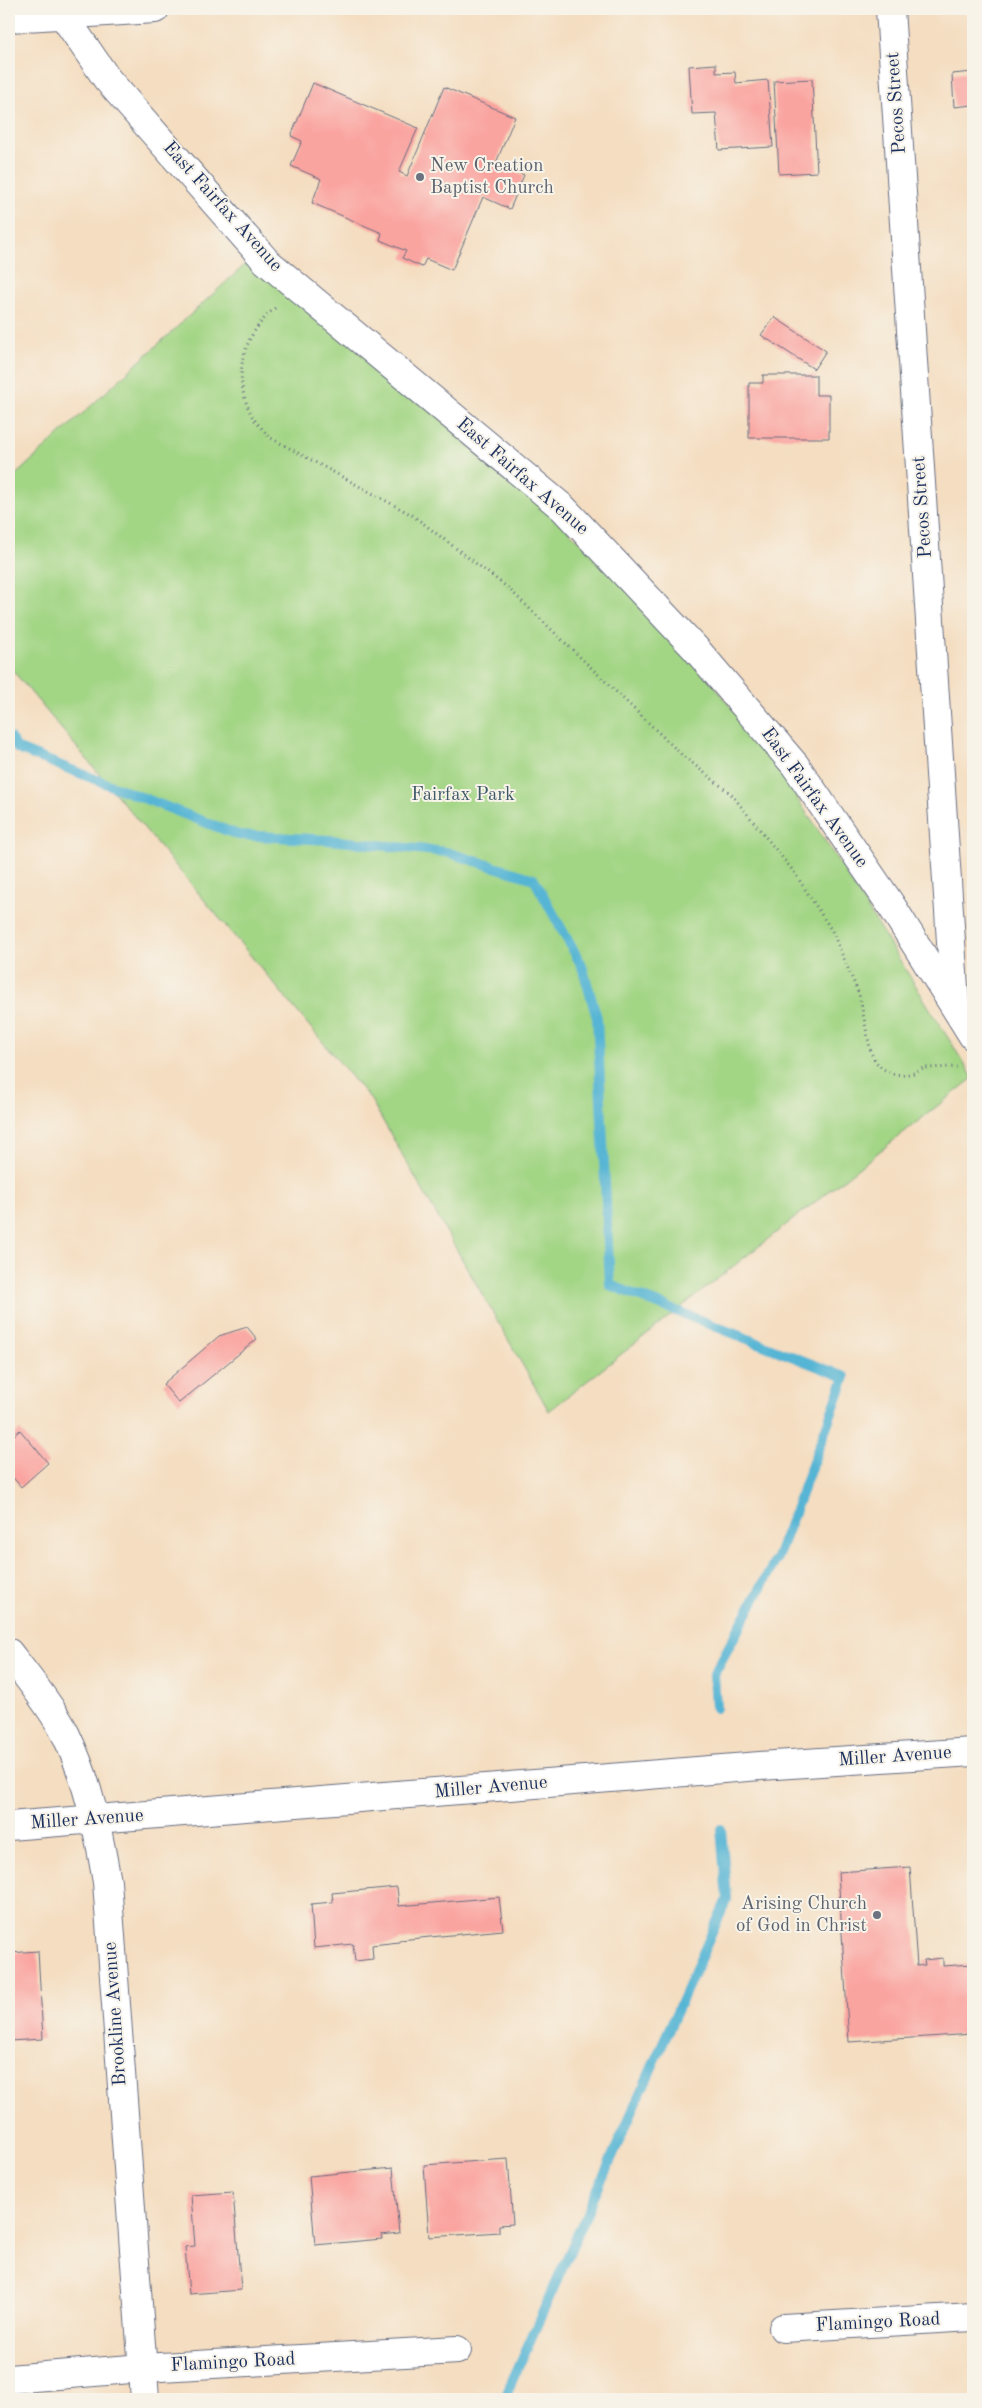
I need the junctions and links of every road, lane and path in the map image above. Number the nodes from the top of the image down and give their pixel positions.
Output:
1 (155, 9) edge
2 (890, 9) edge
3 (63, 12) edge
4 (9, 18) edge
5 (295, 285) junction
6 (955, 1006) junction
7 (973, 1036) edge
8 (957, 1067) dead end
9 (9, 1653) edge
10 (973, 1752) edge
11 (97, 1820) junction
12 (9, 1826) edge
13 (973, 2317) edge
14 (783, 2328) dead end
15 (457, 2350) dead end
16 (143, 2368) junction
17 (9, 2379) edge
18 (145, 2399) edge

1 - 3 street
2 - 6 street, Pecos Street
3 - 4 street
3 - 5 street, East Fairfax Avenue
5 - 6 street, East Fairfax Avenue
5 - 8 path
6 - 7 street, East Fairfax Avenue
9 - 11 street, Brookline Avenue
10 - 11 street, Miller Avenue
11 - 12 street, Miller Avenue
11 - 16 street, Brookline Avenue
13 - 14 street, Flamingo Road
15 - 16 street, Flamingo Road
16 - 17 street, Flamingo Road
16 - 18 street, Brookline Avenue

